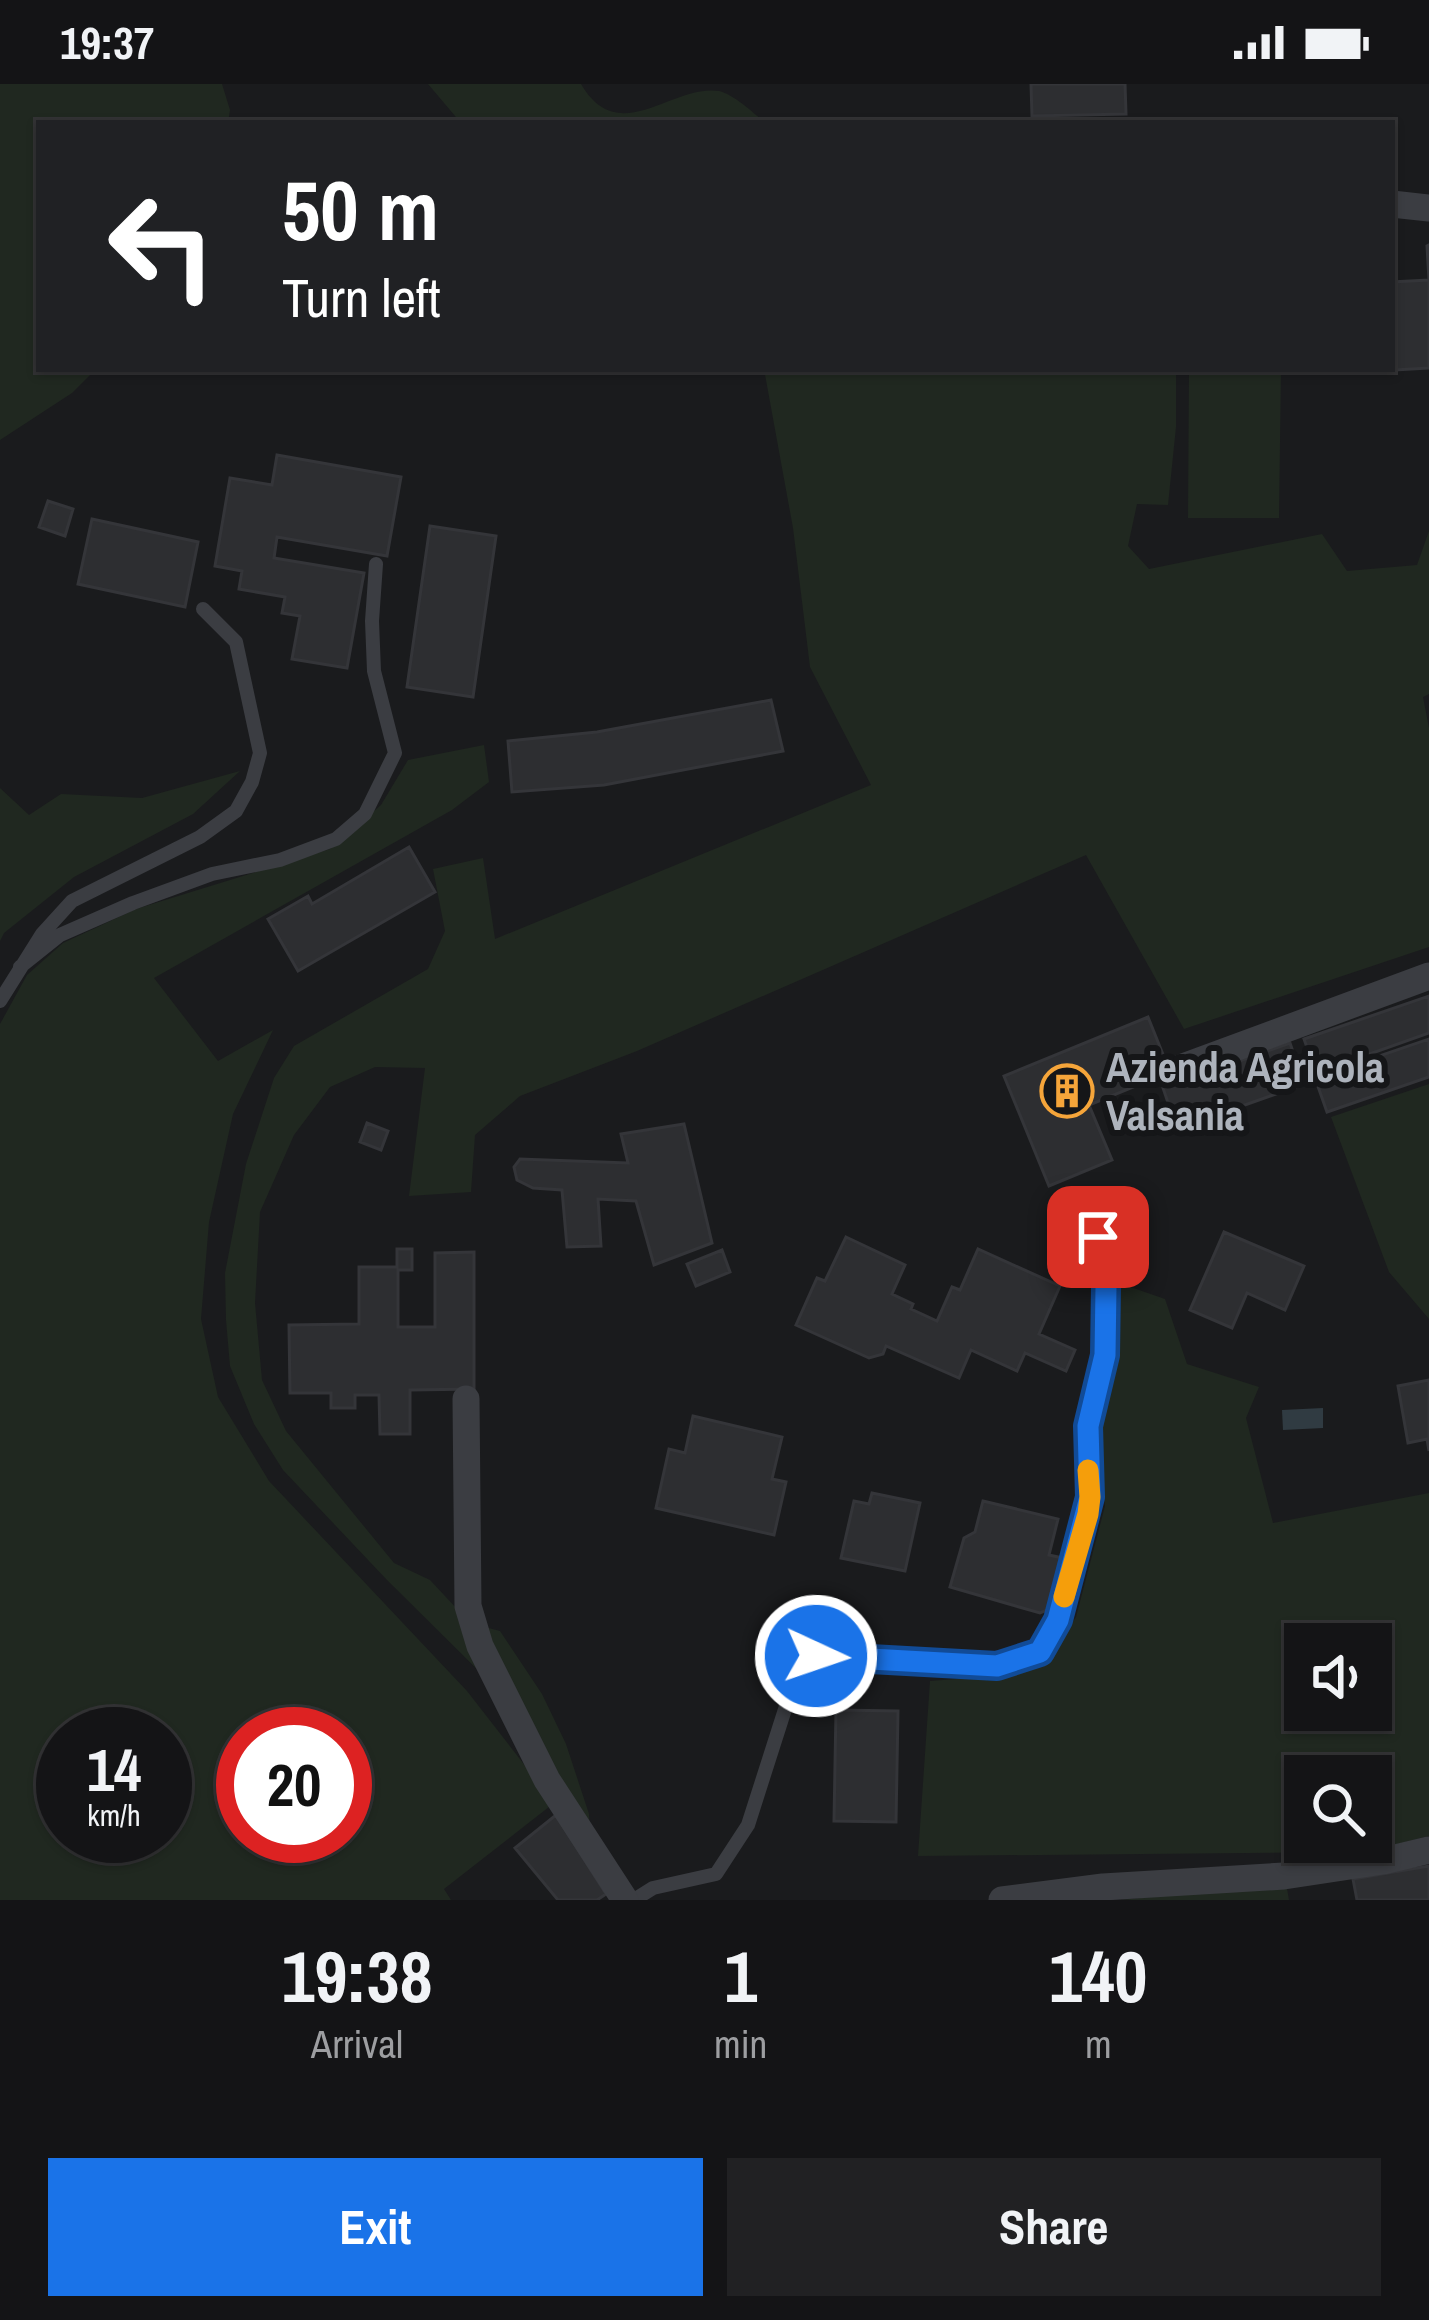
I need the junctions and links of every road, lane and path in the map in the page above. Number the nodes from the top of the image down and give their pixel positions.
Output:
1 (1395, 204) edge
2 (1429, 208) edge
3 (376, 564) dead end
4 (203, 609) dead end
5 (20, 967) junction
6 (1429, 976) edge
7 (0, 1001) edge
8 (1175, 1070) dead end
9 (1098, 1237) dead end
10 (466, 1399) dead end
11 (1429, 1850) edge
12 (625, 1900) edge
13 (634, 1900) edge
14 (1002, 1900) edge

1 - 2 street
3 - 5 lane
4 - 5 lane
5 - 7 lane
6 - 8 street
9 - 13 lane
10 - 12 street
11 - 14 street

